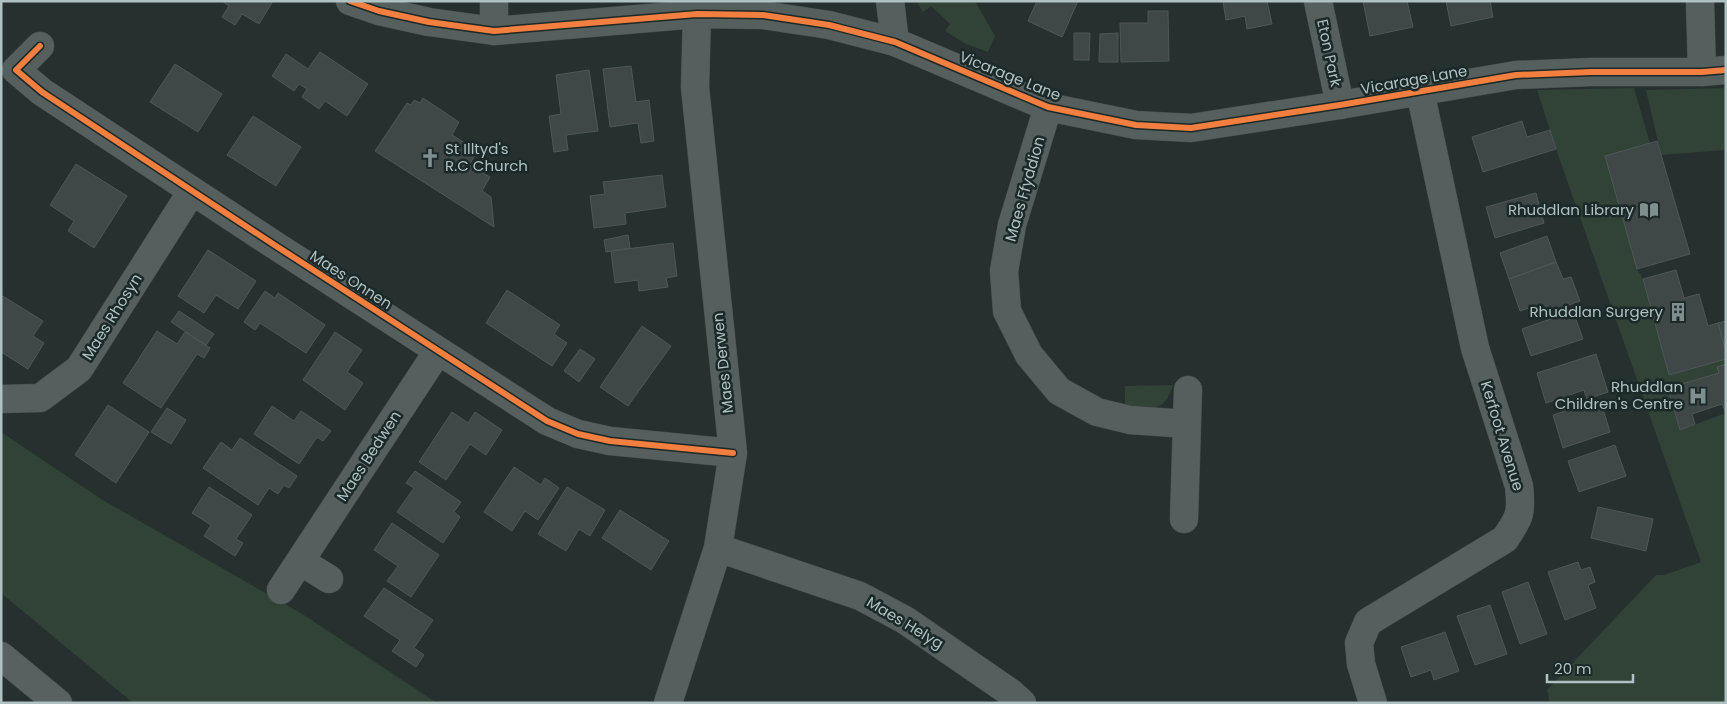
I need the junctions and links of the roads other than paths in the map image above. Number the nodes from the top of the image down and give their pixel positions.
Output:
1 (350, 1) edge
2 (494, 1) edge
3 (890, 1) edge
4 (1318, 1) edge
5 (1700, 1) edge
6 (697, 14) junction
7 (494, 31) junction
8 (895, 42) junction
9 (40, 46) dead end
10 (9, 61) edge
11 (1714, 71) edge
12 (1420, 91) junction
13 (1340, 106) junction
14 (1048, 107) junction
15 (192, 191) junction
16 (438, 351) junction
17 (1188, 390) dead end
18 (1, 400) edge
19 (1187, 424) junction
20 (732, 454) junction
21 (1184, 519) dead end
22 (718, 548) junction
23 (300, 561) junction
24 (329, 580) dead end
25 (281, 590) dead end
26 (1, 656) edge
27 (58, 703) edge
28 (668, 703) edge
29 (1022, 703) edge
30 (1373, 703) edge

1 - 7 street, Vicarage Lane
2 - 7 street
3 - 8 street
4 - 13 street, Eton Park
5 - 11 street
6 - 7 street, Vicarage Lane
6 - 8 street, Vicarage Lane
6 - 20 street, Maes Derwen
8 - 14 street, Vicarage Lane
9 - 10 street, Maes Onnen
10 - 15 street, Maes Onnen
11 - 12 street, Vicarage Lane
12 - 13 street, Vicarage Lane
12 - 30 street, Kerfoot Avenue
13 - 14 street, Vicarage Lane
14 - 19 street, Maes Ffyddion
15 - 16 street, Maes Onnen
15 - 18 street, Maes Rhosyn
16 - 20 street, Maes Onnen
16 - 23 street, Maes Bedwen
17 - 19 street
19 - 21 street
20 - 22 street, Maes Derwen
22 - 28 street, Maes Derwen
22 - 29 street, Maes Helyg
23 - 24 street
23 - 25 street, Maes Bedwen
26 - 27 main road

